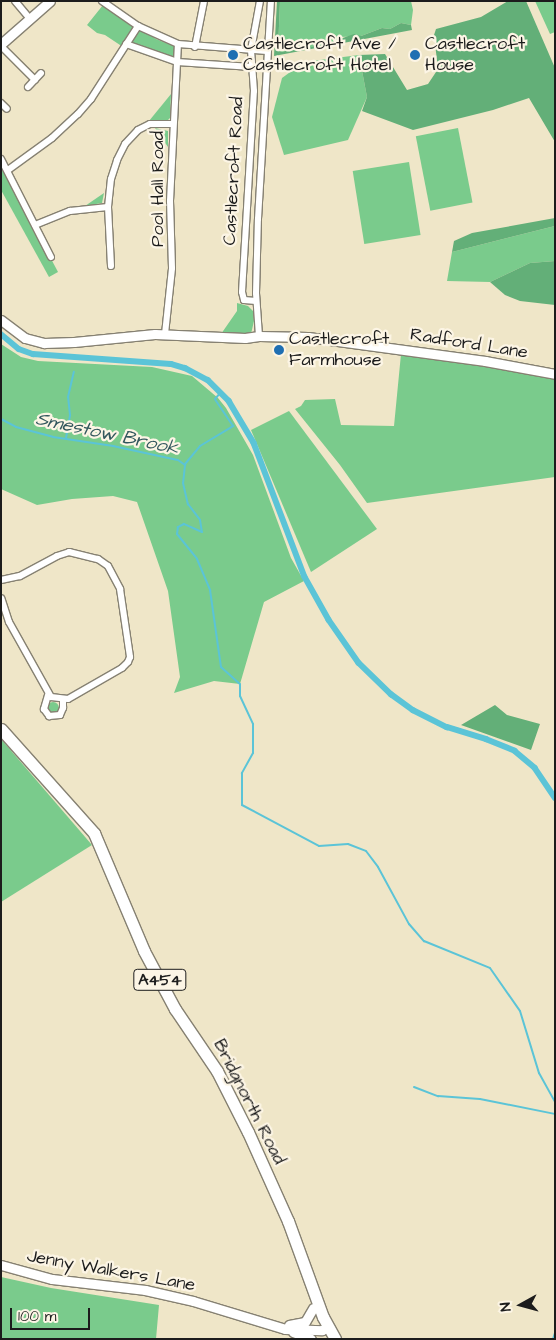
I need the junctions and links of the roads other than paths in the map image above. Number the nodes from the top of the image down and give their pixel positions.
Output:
1 (15, 1) edge
2 (50, 1) edge
3 (102, 1) edge
4 (204, 1) edge
5 (260, 1) edge
6 (272, 1) edge
7 (30, 19) junction
8 (138, 26) junction
9 (126, 44) junction
10 (178, 44) junction
11 (1, 45) edge
12 (195, 47) junction
13 (251, 50) junction
14 (267, 51) junction
15 (176, 62) junction
16 (252, 67) junction
17 (41, 73) dead end
18 (35, 80) junction
19 (28, 87) dead end
20 (1, 103) edge
21 (6, 109) dead end
22 (174, 124) junction
23 (1, 159) edge
24 (8, 170) junction
25 (108, 207) junction
26 (35, 225) junction
27 (51, 257) dead end
28 (111, 266) dead end
29 (256, 301) junction
30 (1, 320) edge
31 (165, 334) junction
32 (259, 336) junction
33 (555, 374) edge
34 (1, 580) edge
35 (1, 598) edge
36 (48, 695) junction
37 (64, 700) junction
38 (1, 730) edge
39 (296, 1246) junction
40 (1, 1265) edge
41 (313, 1308) junction
42 (271, 1326) junction
43 (286, 1329) junction
44 (326, 1332) edge
45 (311, 1339) edge
46 (335, 1339) edge

1 - 7 street
2 - 7 street
3 - 8 street
4 - 12 street
5 - 13 street, Castlecroft Road
6 - 14 street, Castlecroft Road
7 - 11 street
8 - 9 street
8 - 10 street
9 - 15 street
9 - 24 street
10 - 12 street
10 - 15 street, Pool Hall Road
11 - 18 street
12 - 13 street
13 - 14 street
13 - 16 street, Castlecroft Road
14 - 29 street, Castlecroft Road
15 - 16 street
15 - 22 street, Pool Hall Road
16 - 29 street, Castlecroft Road
17 - 18 street
18 - 19 street
20 - 21 street
22 - 25 street
22 - 31 street, Pool Hall Road
23 - 24 street
24 - 26 street
25 - 26 street
25 - 28 street
26 - 27 street
29 - 32 street, Castlecroft Road
30 - 31 street, Radford Lane
31 - 32 street, Radford Lane
32 - 33 street, Radford Lane
34 - 37 street
35 - 36 street
36 - 37 street
36 - 37 street
38 - 39 highway, Bridgnorth Road / A454
39 - 41 highway, Bridgnorth Road / A454
39 - 44 highway, Bridgnorth Road / A454
40 - 42 street, Jenny Walkers Lane
41 - 42 street, Jenny Walkers Lane
41 - 44 highway, Bridgnorth Road / A454
42 - 43 street, Jenny Walkers Lane
43 - 44 street, Jenny Walkers Lane
43 - 45 street, Jenny Walkers Lane
44 - 46 highway, Bridgnorth Road / A454

